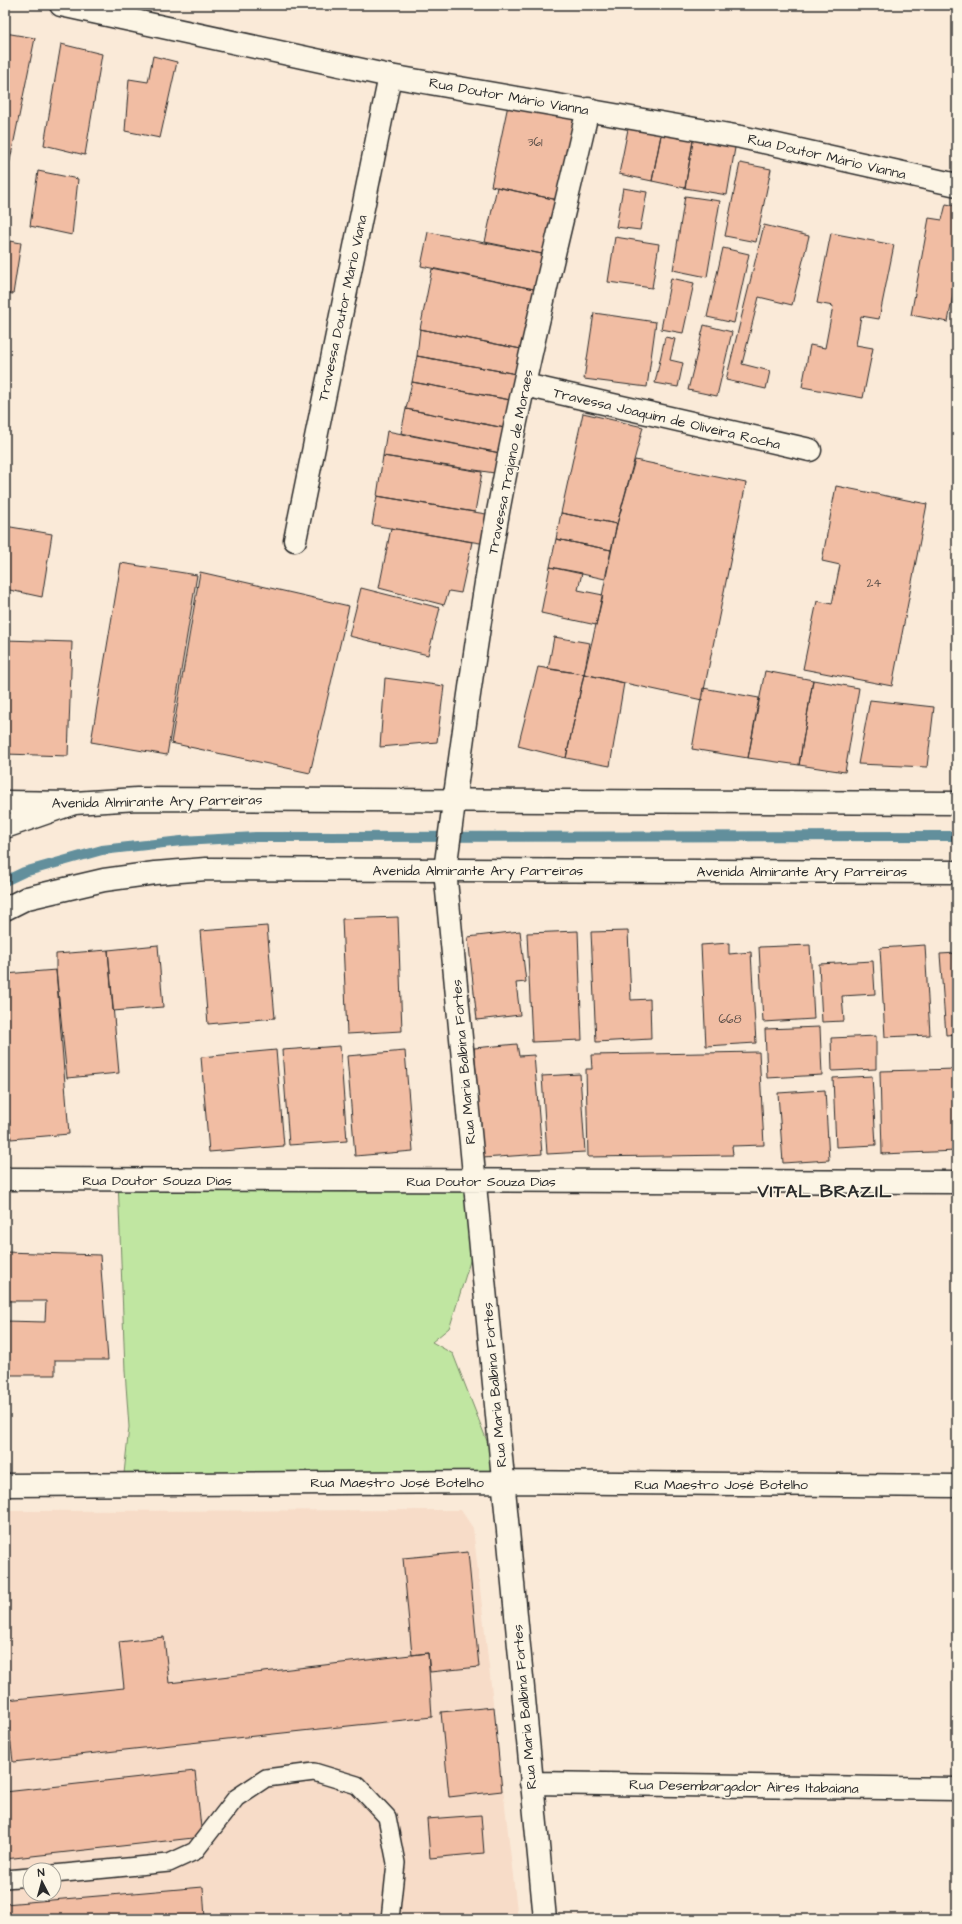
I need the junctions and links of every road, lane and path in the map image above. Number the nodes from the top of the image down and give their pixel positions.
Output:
1 (61, 5) edge
2 (390, 76) junction
3 (588, 109) junction
4 (957, 185) edge
5 (525, 385) junction
6 (810, 450) dead end
7 (295, 540) dead end
8 (5, 802) edge
9 (74, 803) junction
10 (957, 803) edge
11 (452, 809) junction
12 (5, 827) edge
13 (446, 860) junction
14 (957, 872) edge
15 (5, 909) edge
16 (5, 1179) edge
17 (474, 1181) junction
18 (957, 1182) edge
19 (503, 1482) junction
20 (5, 1484) edge
21 (957, 1486) edge
22 (532, 1783) junction
23 (957, 1788) edge
24 (62, 1873) edge
25 (22, 1878) edge
26 (5, 1879) edge
27 (390, 1919) edge
28 (545, 1919) edge

1 - 2 street, Rua Doutor Mário Vianna
2 - 3 street, Rua Doutor Mário Vianna
2 - 7 street, Travessa Doutor Mário Viana
3 - 4 street, Rua Doutor Mário Vianna
3 - 5 street, Travessa Trajano de Moraes
5 - 6 street, Travessa Joaquim de Oliveira Rocha
5 - 11 street, Travessa Trajano de Moraes
8 - 9 street, Avenida Almirante Ary Parreiras
9 - 11 street, Avenida Almirante Ary Parreiras
9 - 12 street
10 - 11 street, Avenida Almirante Ary Parreiras
11 - 13 street, Travessa Trajano de Moraes
13 - 14 street, Avenida Almirante Ary Parreiras
13 - 15 street, Avenida Almirante Ary Parreiras
13 - 17 street, Rua Maria Balbina Fortes
16 - 17 street, Rua Doutor Souza Dias
17 - 18 street, Rua Doutor Souza Dias
17 - 19 street, Rua Maria Balbina Fortes
19 - 20 street, Rua Maestro José Botelho
19 - 21 street, Rua Maestro José Botelho
19 - 22 street, Rua Maria Balbina Fortes
22 - 23 street, Rua Desembargador Aires Itabaiana
22 - 28 street, Rua Maria Balbina Fortes
24 - 27 lane
25 - 26 lane

